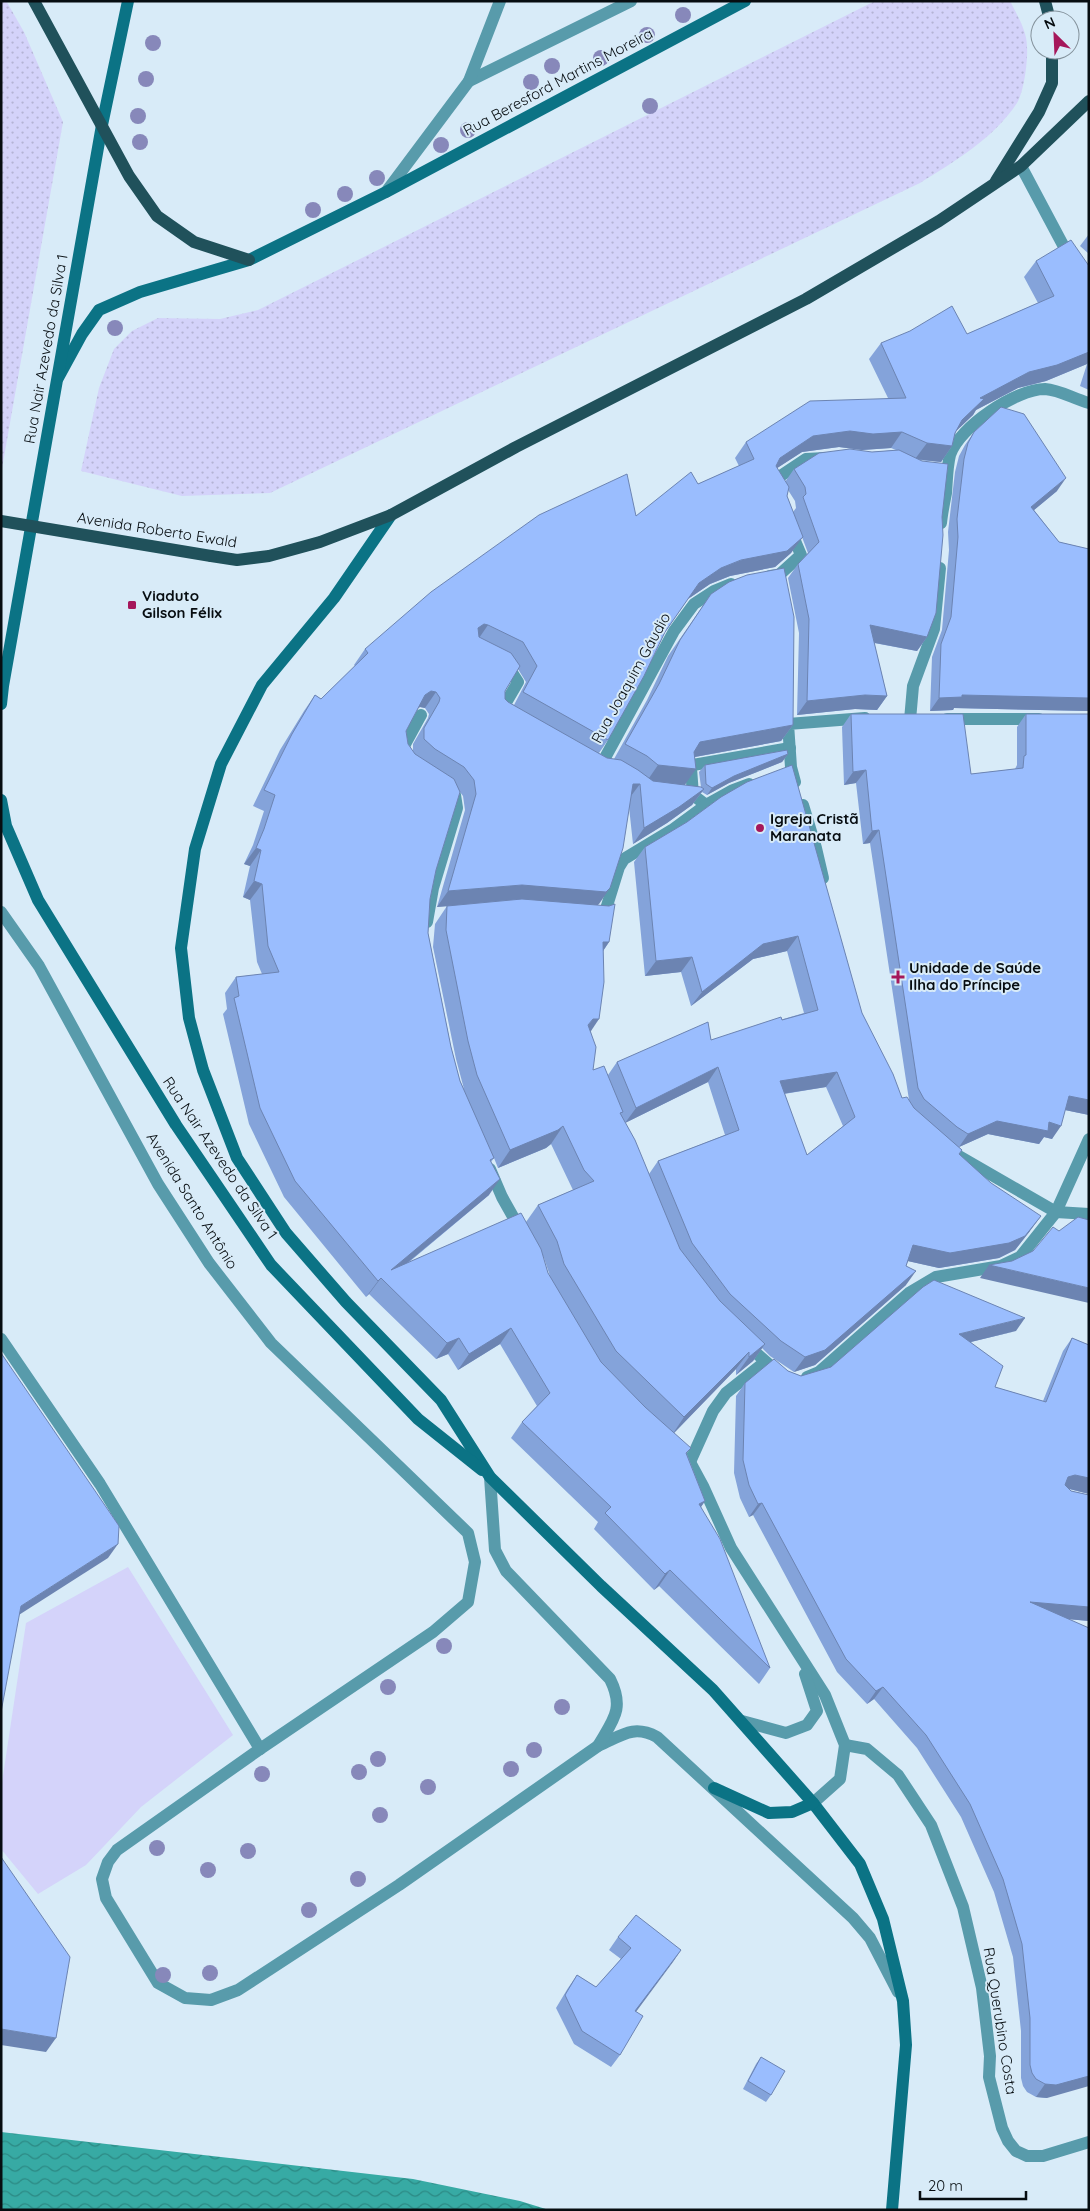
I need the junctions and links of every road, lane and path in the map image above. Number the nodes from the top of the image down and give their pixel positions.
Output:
1 (34, 1) edge
2 (128, 1) edge
3 (500, 1) edge
4 (631, 1) edge
5 (745, 1) edge
6 (1052, 60) edge
7 (469, 81) junction
8 (1089, 101) edge
9 (102, 125) junction
10 (1021, 166) junction
11 (995, 183) junction
12 (386, 192) junction
13 (249, 260) junction
14 (1089, 286) edge
15 (58, 378) junction
16 (1089, 403) edge
17 (840, 455) edge
18 (783, 497) edge
19 (391, 515) junction
20 (786, 516) edge
21 (1, 521) edge
22 (940, 532) edge
23 (940, 558) edge
24 (490, 656) edge
25 (1, 704) edge
26 (421, 715) edge
27 (513, 717) edge
28 (875, 718) edge
29 (893, 719) edge
30 (939, 719) edge
31 (1055, 719) edge
32 (790, 748) junction
33 (588, 760) edge
34 (410, 765) edge
35 (763, 779) edge
36 (435, 780) edge
37 (667, 792) edge
38 (692, 795) junction
39 (1, 800) edge
40 (706, 806) junction
41 (825, 887) edge
42 (1, 912) edge
43 (446, 915) edge
44 (427, 916) junction
45 (582, 916) edge
46 (426, 932) edge
47 (1089, 1140) edge
48 (943, 1147) edge
49 (486, 1161) edge
50 (1056, 1212) junction
51 (1089, 1214) edge
52 (527, 1244) edge
53 (740, 1338) edge
54 (1, 1339) edge
55 (765, 1362) junction
56 (668, 1443) edge
57 (690, 1462) junction
58 (490, 1476) junction
59 (796, 1650) junction
60 (742, 1721) junction
61 (845, 1745) junction
62 (598, 1746) junction
63 (260, 1749) junction
64 (714, 1788) junction
65 (813, 1803) junction
66 (903, 2001) junction
67 (1089, 2142) edge
68 (892, 2210) edge

1 - 9 main road
2 - 9 main road, Rua Nair Azevedo da Silva 1
3 - 7 street, Rua Beresford Martins Moreira
4 - 7 street
5 - 12 main road, Rua Beresford Martins Moreira
6 - 11 main road
7 - 12 street, Rua Beresford Martins Moreira
8 - 10 main road, Avenida Roberto Ewald
9 - 13 main road
9 - 15 main road, Rua Nair Azevedo da Silva 1
10 - 11 main road, Avenida Roberto Ewald
10 - 14 street
11 - 19 main road, Avenida Roberto Ewald
12 - 13 main road, Rua Beresford Martins Moreira
13 - 15 main road, Rua Beresford Martins Moreira
15 - 25 main road, Rua Nair Azevedo da Silva 1
16 - 22 street
17 - 18 street
19 - 21 main road, Avenida Roberto Ewald, bridge
19 - 58 main road
20 - 33 street, Rua Joaquim Gáudio
23 - 29 street
24 - 27 street
26 - 34 street
28 - 32 street
30 - 31 street
32 - 38 street
32 - 41 street
35 - 40 street
36 - 44 street
37 - 38 street
38 - 40 street
39 - 58 main road, Rua Nair Azevedo da Silva 1
40 - 45 street
42 - 63 street, Avenida Santo Antônio
43 - 44 street
44 - 46 street
47 - 50 street
48 - 50 street
49 - 52 street
50 - 51 street
50 - 55 street
53 - 55 street
54 - 63 street
55 - 57 street
56 - 57 street
57 - 59 street
58 - 60 main road
58 - 62 street
59 - 60 street
59 - 61 street
60 - 65 main road
61 - 65 street
61 - 67 street, Rua Querubino Costa
62 - 63 street
62 - 64 street
64 - 65 main road
64 - 66 street
65 - 66 main road
66 - 68 main road

